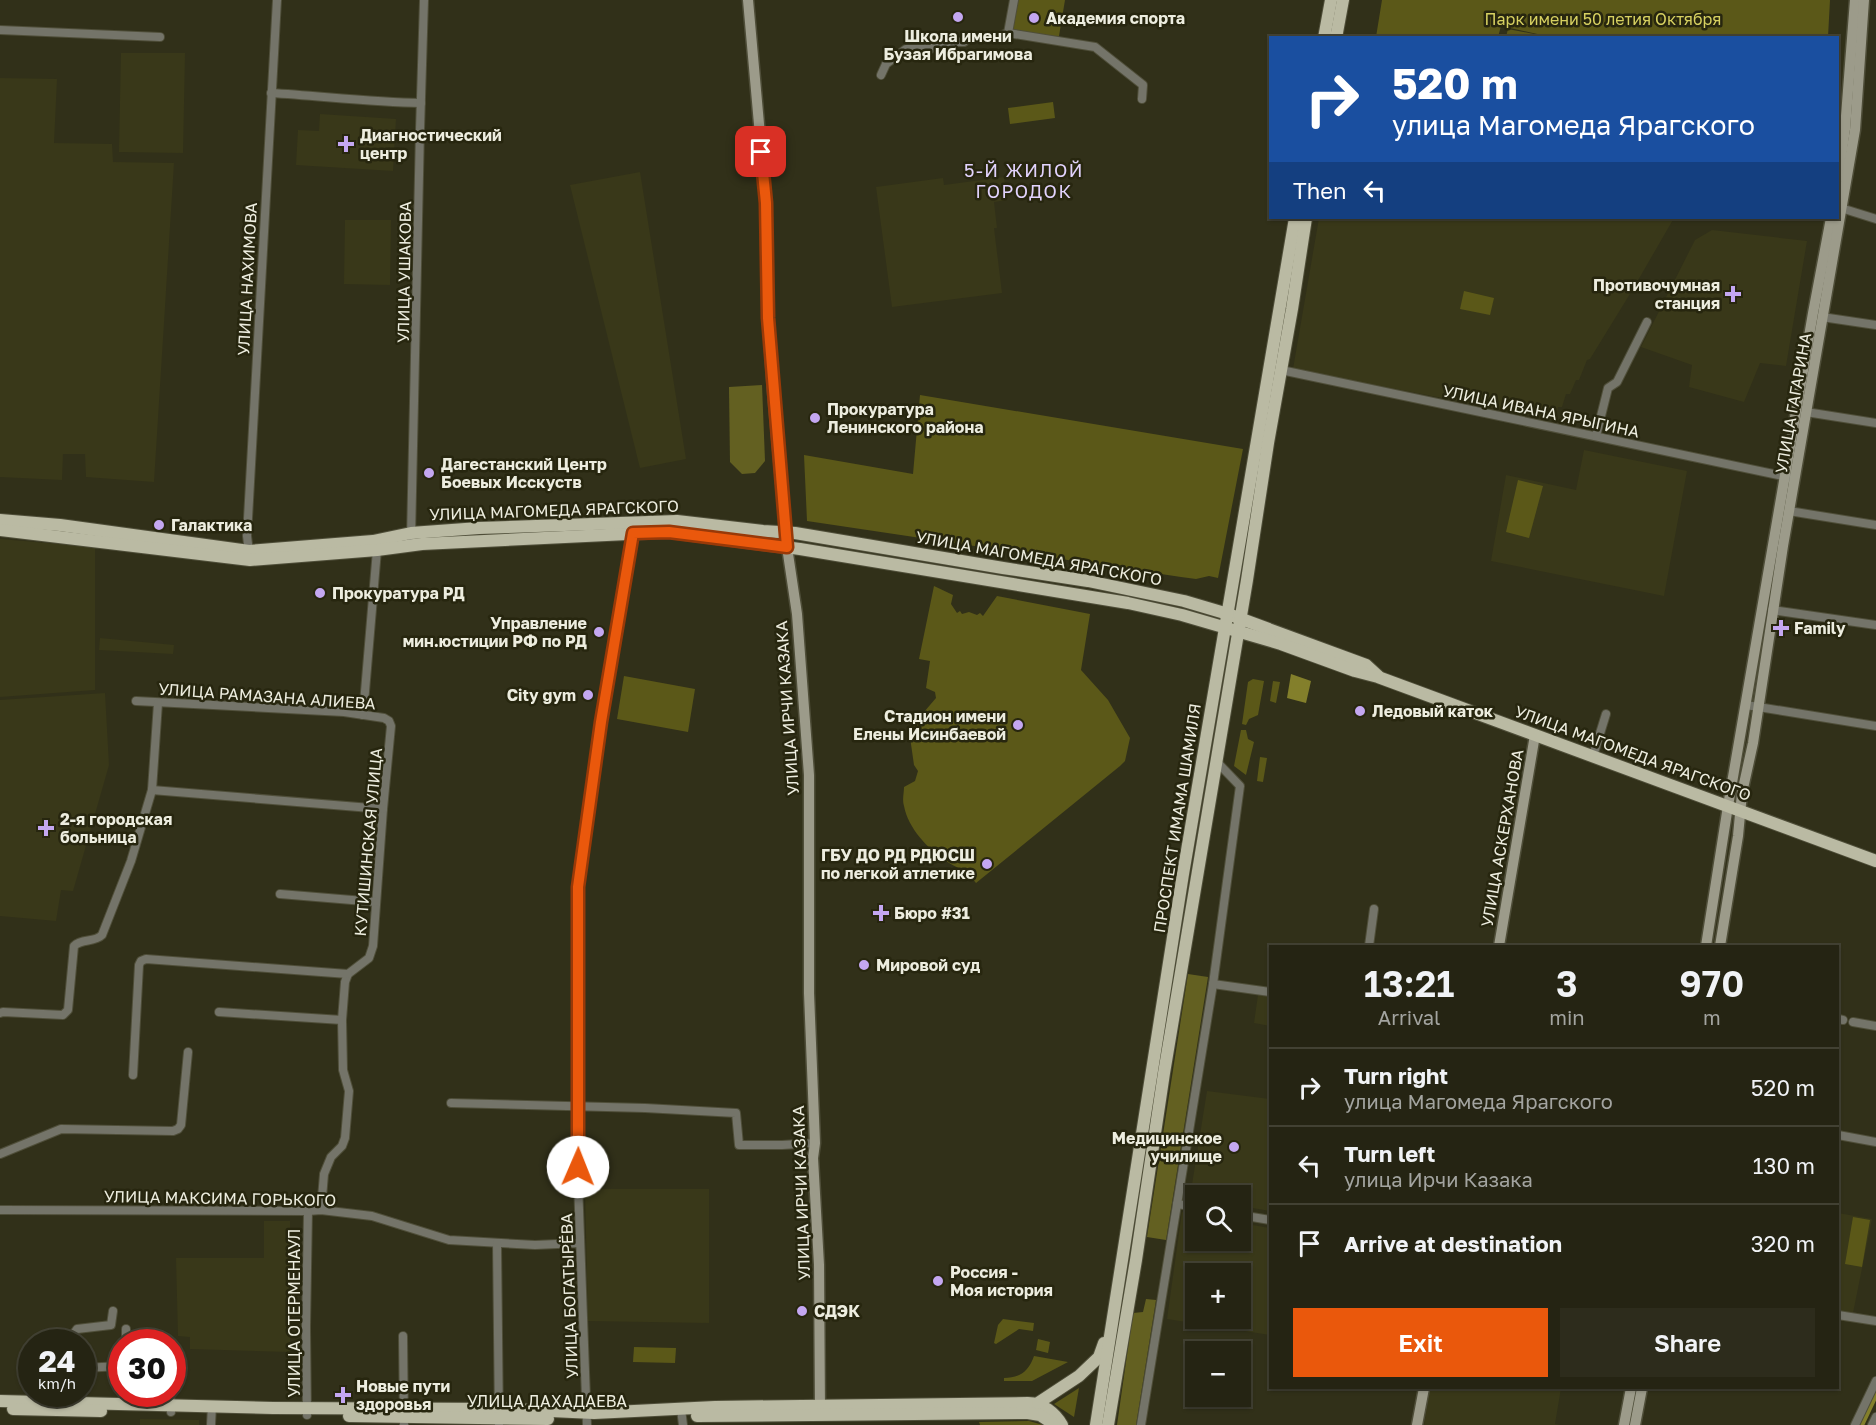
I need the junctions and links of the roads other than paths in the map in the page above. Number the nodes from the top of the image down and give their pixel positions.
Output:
1 (277, 0) edge
2 (424, 0) edge
3 (748, 0) edge
4 (1014, 0) edge
5 (1331, 0) edge
6 (1343, 0) edge
7 (1855, 0) edge
8 (1864, 0) edge
9 (0, 30) edge
10 (1008, 33) junction
11 (1324, 36) edge
12 (1336, 36) edge
13 (160, 37) dead end
14 (881, 75) dead end
15 (271, 93) junction
16 (1142, 99) dead end
17 (421, 103) junction
18 (1839, 171) edge
19 (1841, 208) junction
20 (1295, 219) edge
21 (1306, 219) edge
22 (1831, 219) edge
23 (1876, 219) edge
24 (1822, 317) junction
25 (1647, 322) dead end
26 (1876, 325) edge
27 (1281, 370) junction
28 (1806, 412) junction
29 (1876, 423) edge
30 (1596, 436) junction
31 (1790, 477) junction
32 (1789, 511) junction
33 (0, 520) edge
34 (1876, 525) edge
35 (633, 528) junction
36 (0, 530) edge
37 (786, 532) junction
38 (411, 539) junction
39 (375, 545) junction
40 (787, 547) junction
41 (250, 555) junction
42 (1772, 609) junction
43 (1228, 614) junction
44 (1240, 618) junction
45 (1876, 625) edge
46 (1231, 630) junction
47 (1378, 677) junction
48 (136, 701) dead end
49 (158, 703) junction
50 (1746, 705) junction
51 (1758, 706) junction
52 (1606, 714) dead end
53 (363, 715) junction
54 (391, 726) joint
55 (1876, 726) edge
56 (1535, 735) junction
57 (1593, 756) junction
58 (1216, 761) junction
59 (152, 789) junction
60 (1734, 808) junction
61 (382, 809) junction
62 (1876, 861) edge
63 (280, 894) dead end
64 (376, 902) junction
65 (1374, 909) dead end
66 (1369, 945) edge
67 (1499, 945) edge
68 (1706, 945) edge
69 (1720, 945) edge
70 (348, 974) junction
71 (1213, 984) junction
72 (1269, 992) edge
73 (219, 1012) dead end
74 (0, 1013) edge
75 (342, 1020) junction
76 (1853, 1022) dead end
77 (1876, 1026) edge
78 (188, 1052) dead end
79 (133, 1075) dead end
80 (451, 1103) dead end
81 (578, 1108) junction
82 (1839, 1135) edge
83 (1876, 1142) edge
84 (815, 1143) junction
85 (0, 1154) edge
86 (1177, 1204) junction
87 (1185, 1205) edge
88 (0, 1210) edge
89 (321, 1210) junction
90 (308, 1211) junction
91 (1251, 1217) edge
92 (1269, 1220) edge
93 (497, 1243) junction
94 (580, 1244) junction
95 (113, 1311) dead end
96 (1839, 1315) edge
97 (1876, 1321) edge
98 (1112, 1322) junction
99 (77, 1329) edge
100 (404, 1336) dead end
101 (1876, 1381) edge
102 (1424, 1389) edge
103 (1631, 1389) edge
104 (1642, 1389) edge
105 (0, 1401) edge
106 (18, 1401) edge
107 (1038, 1403) junction
108 (19, 1407) edge
109 (185, 1407) edge
110 (0, 1409) edge
111 (307, 1411) junction
112 (820, 1411) junction
113 (212, 1415) edge
114 (737, 1416) edge
115 (404, 1417) edge
116 (499, 1417) edge
117 (682, 1417) edge
118 (1876, 1418) edge
119 (587, 1419) edge
120 (1054, 1425) edge
121 (1062, 1425) edge
122 (1096, 1425) edge
123 (1108, 1425) edge
124 (1141, 1425) edge
125 (1417, 1425) edge
126 (1624, 1425) edge
127 (1635, 1425) edge
128 (1855, 1425) edge
129 (1872, 1425) edge

1 - 15 street, УЛИЦА НАХИМОВА
2 - 17 street, УЛИЦА УШАКОВА
3 - 37 main road, УЛИЦА ИРЧИ КАЗАКА
4 - 10 street
5 - 11 main road
6 - 12 main road
7 - 18 main road
8 - 19 main road, УЛИЦА ГАГАРИНА
9 - 13 street
10 - 14 street
10 - 16 street
15 - 17 street
15 - 41 street, УЛИЦА НАХИМОВА
17 - 38 street, УЛИЦА УШАКОВА
19 - 23 street
19 - 24 main road, УЛИЦА ГАГАРИНА
20 - 43 main road, ПРОСПЕКТ ИМАМА ШАМИЛЯ
21 - 27 main road, ПРОСПЕКТ ИМАМА ШАМИЛЯ
22 - 31 main road, УЛИЦА ГАГАРИНА
24 - 26 street
24 - 28 main road, УЛИЦА ГАГАРИНА
25 - 30 street
27 - 30 street, УЛИЦА ИВАНА ЯРЫГИНА
27 - 44 main road, ПРОСПЕКТ ИМАМА ШАМИЛЯ
28 - 29 street
28 - 31 main road, УЛИЦА ГАГАРИНА
30 - 31 street, УЛИЦА ИВАНА ЯРЫГИНА
31 - 32 main road, УЛИЦА ГАГАРИНА
31 - 50 main road, УЛИЦА ГАГАРИНА
32 - 34 street
32 - 42 main road, УЛИЦА ГАГАРИНА
33 - 41 main road, УЛИЦА МАГОМЕДА ЯРАГСКОГО
35 - 37 main road, УЛИЦА МАГОМЕДА ЯРАГСКОГО
35 - 38 main road, УЛИЦА МАГОМЕДА ЯРАГСКОГО
35 - 40 main road, УЛИЦА МАГОМЕДА ЯРАГСКОГО
35 - 81 street, УЛИЦА БОГАТЫРЁВА
36 - 41 main road, УЛИЦА МАГОМЕДА ЯРАГСКОГО
37 - 40 main road, УЛИЦА ИРЧИ КАЗАКА
37 - 43 main road, УЛИЦА МАГОМЕДА ЯРАГСКОГО
38 - 39 main road, УЛИЦА МАГОМЕДА ЯРАГСКОГО
39 - 41 main road, УЛИЦА МАГОМЕДА ЯРАГСКОГО
39 - 53 street
40 - 46 main road, УЛИЦА МАГОМЕДА ЯРАГСКОГО
40 - 84 main road, УЛИЦА ИРЧИ КАЗАКА
42 - 45 street
42 - 51 main road, УЛИЦА ГАГАРИНА
43 - 44 main road, УЛИЦА МАГОМЕДА ЯРАГСКОГО
43 - 46 main road, ПРОСПЕКТ ИМАМА ШАМИЛЯ
44 - 46 main road, ПРОСПЕКТ ИМАМА ШАМИЛЯ
44 - 47 main road, УЛИЦА МАГОМЕДА ЯРАГСКОГО
46 - 47 main road, УЛИЦА МАГОМЕДА ЯРАГСКОГО
46 - 58 main road, ПРОСПЕКТ ИМАМА ШАМИЛЯ
46 - 98 main road, ПРОСПЕКТ ИМАМА ШАМИЛЯ
47 - 56 main road, УЛИЦА МАГОМЕДА ЯРАГСКОГО
48 - 49 street, УЛИЦА РАМАЗАНА АЛИЕВА
49 - 53 street, УЛИЦА РАМАЗАНА АЛИЕВА
49 - 59 street
50 - 51 street
50 - 60 main road, УЛИЦА ГАГАРИНА
51 - 55 street
51 - 60 main road, УЛИЦА ГАГАРИНА
52 - 57 street
53 - 54 street, УЛИЦА РАМАЗАНА АЛИЕВА
54 - 61 street, КУТИШИНСКАЯ УЛИЦА
56 - 57 main road, УЛИЦА МАГОМЕДА ЯРАГСКОГО
56 - 67 main road, УЛИЦА АСКЕРХАНОВА
57 - 60 main road, УЛИЦА МАГОМЕДА ЯРАГСКОГО
58 - 71 street
58 - 123 main road, ПРОСПЕКТ ИМАМА ШАМИЛЯ
59 - 61 street
59 - 74 street
60 - 62 main road, УЛИЦА МАГОМЕДА ЯРАГСКОГО
60 - 68 main road
60 - 69 main road
61 - 64 street, КУТИШИНСКАЯ УЛИЦА
63 - 64 street
64 - 70 street, КУТИШИНСКАЯ УЛИЦА
65 - 66 street
70 - 75 street
70 - 79 street
71 - 72 street
71 - 86 street
73 - 75 street
75 - 89 street
76 - 77 street
78 - 85 street
80 - 81 street
81 - 84 street
81 - 94 street, УЛИЦА БОГАТЫРЁВА
82 - 83 street
84 - 112 main road, УЛИЦА ИРЧИ КАЗАКА
86 - 87 street
86 - 124 street
88 - 90 street, УЛИЦА МАКСИМА ГОРЬКОГО
89 - 90 street, УЛИЦА МАКСИМА ГОРЬКОГО
89 - 93 street, УЛИЦА МАКСИМА ГОРЬКОГО
90 - 111 street, УЛИЦА ОТЕРМЕНАУЛ
91 - 92 street
93 - 94 street, УЛИЦА МАКСИМА ГОРЬКОГО
93 - 116 street
94 - 119 street, УЛИЦА БОГАТЫРЁВА
95 - 99 street
96 - 97 street
98 - 107 main road
98 - 122 main road, ПРОСПЕКТ ИМАМА ШАМИЛЯ
100 - 115 street
101 - 128 street
102 - 125 main road
103 - 126 main road
104 - 127 main road
105 - 106 main road, УЛИЦА ДАХАДАЕВА
107 - 112 main road, УЛИЦА ДАХАДАЕВА
107 - 121 main road
108 - 110 main road, УЛИЦА ДАХАДАЕВА
109 - 113 main road, УЛИЦА ДАХАДАЕВА
111 - 113 main road, УЛИЦА ДАХАДАЕВА
111 - 115 main road, УЛИЦА ДАХАДАЕВА
112 - 114 main road, УЛИЦА ДАХАДАЕВА
112 - 120 main road, УЛИЦА ДАХАДАЕВА
114 - 117 main road, УЛИЦА ДАХАДАЕВА
115 - 116 main road, УЛИЦА ДАХАДАЕВА
116 - 119 main road, УЛИЦА ДАХАДАЕВА
117 - 119 main road, УЛИЦА ДАХАДАЕВА
118 - 129 street

